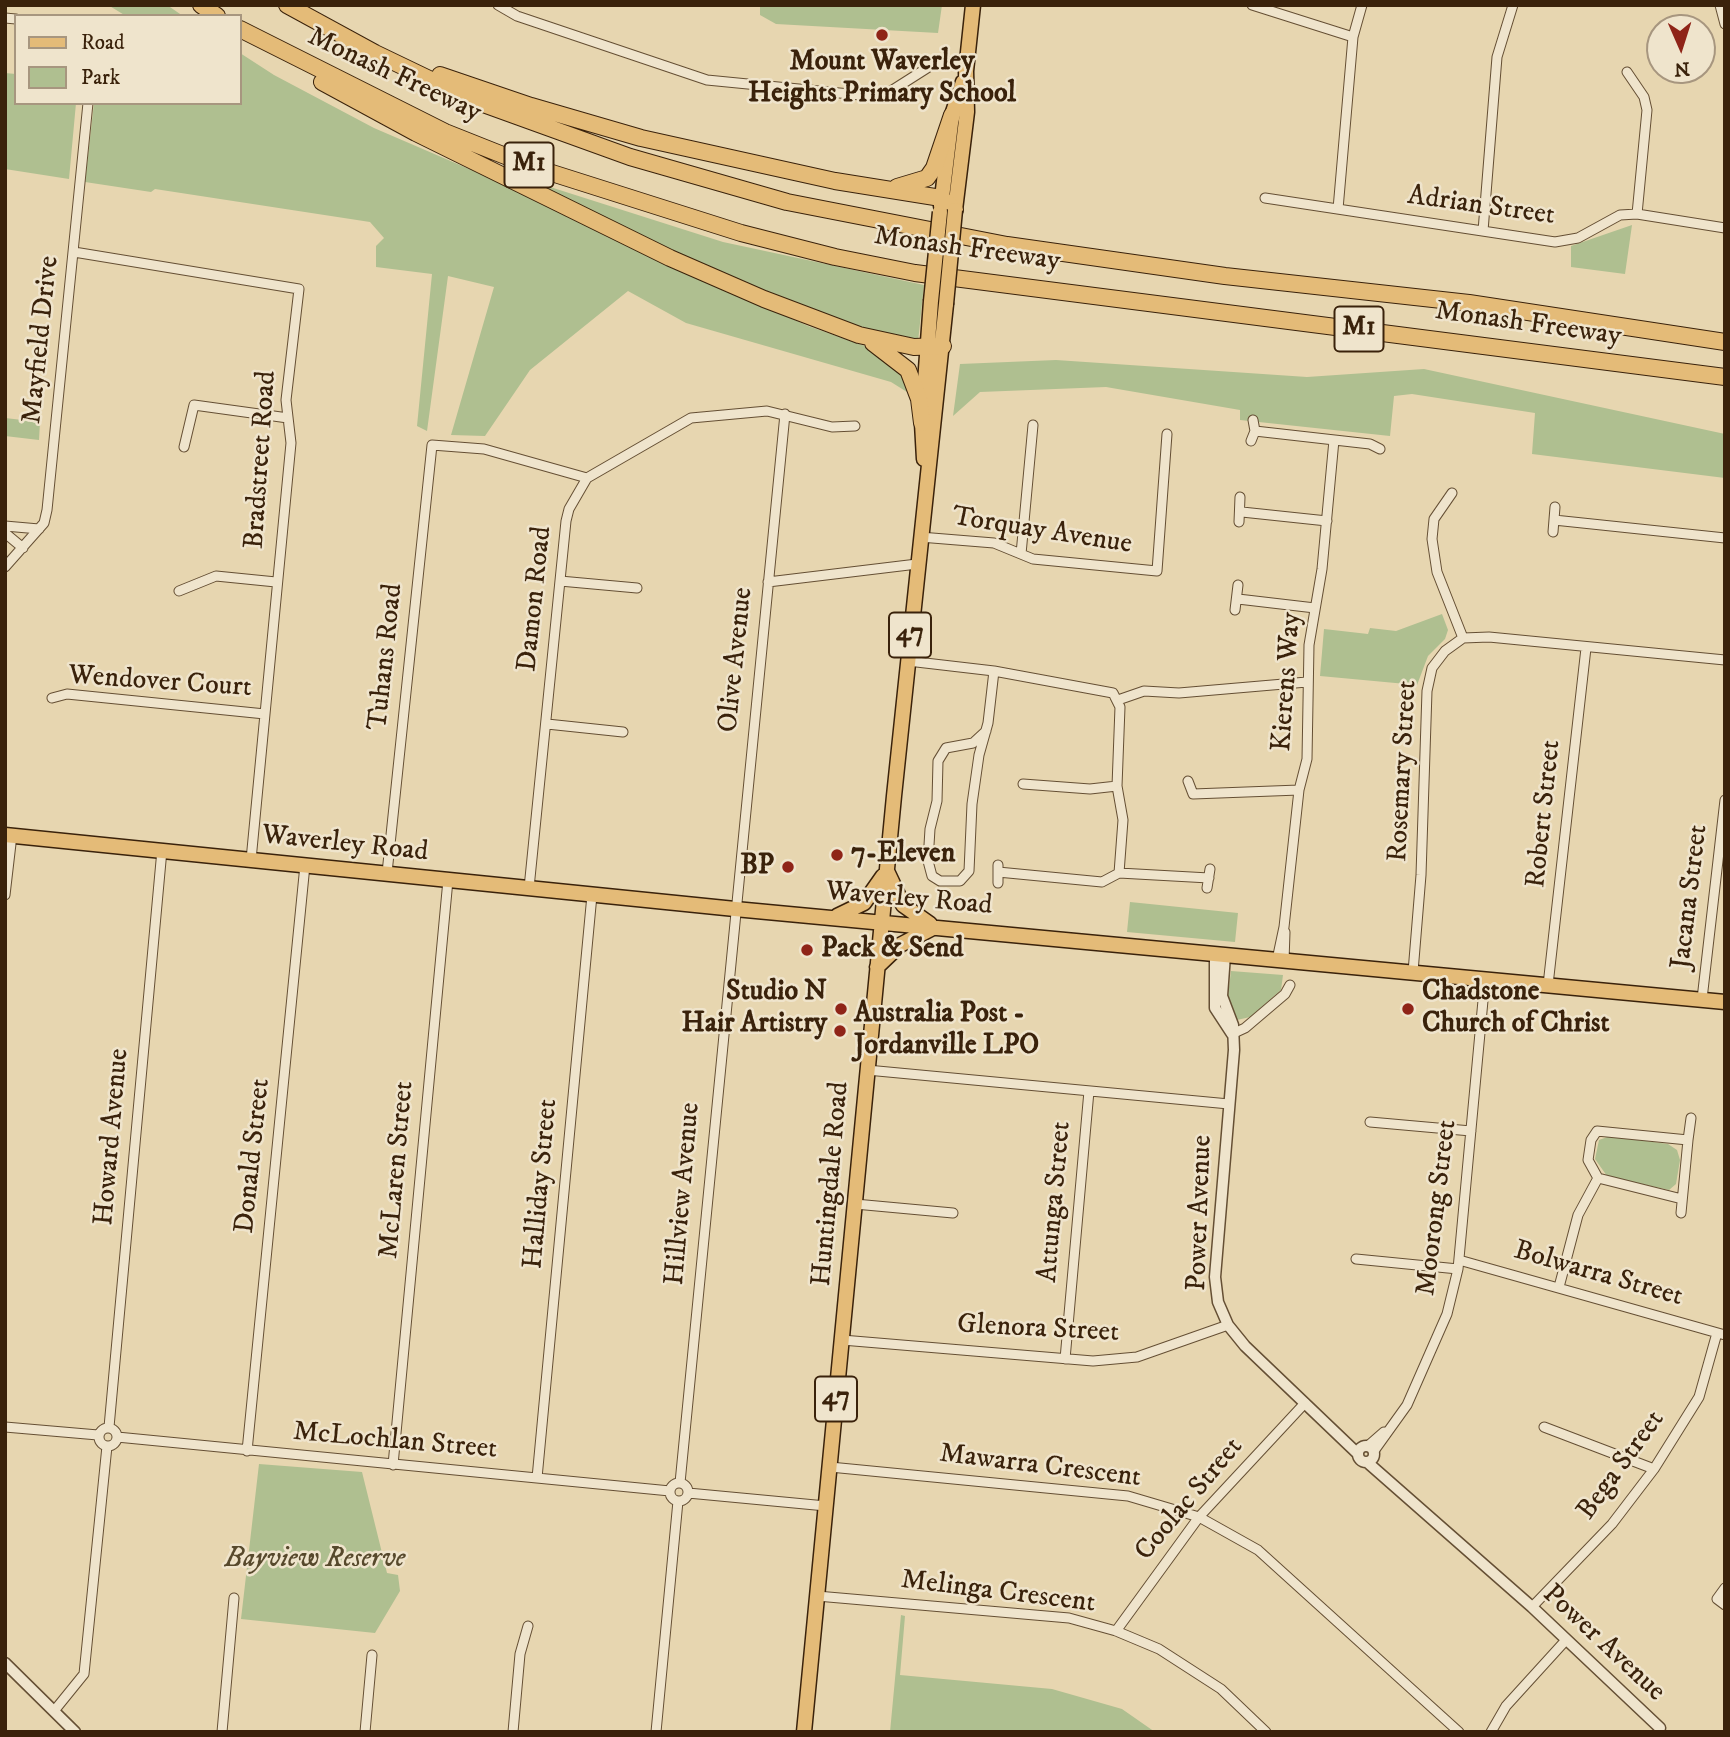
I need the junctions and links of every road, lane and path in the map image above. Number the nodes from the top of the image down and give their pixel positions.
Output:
1 (287, 5) edge
2 (498, 5) edge
3 (973, 5) edge
4 (1252, 5) edge
5 (1362, 5) edge
6 (1513, 5) edge
7 (1720, 5) edge
8 (1725, 24) edge
9 (242, 31) edge
10 (242, 31) edge
11 (1353, 37) junction
12 (375, 53) junction
13 (967, 66) junction
14 (1627, 72) dead end
15 (88, 105) edge
16 (952, 115) junction
17 (884, 189) junction
18 (1265, 198) dead end
19 (946, 205) junction
20 (1338, 209) junction
21 (1637, 214) junction
22 (1725, 228) edge
23 (1483, 231) junction
24 (74, 252) junction
25 (939, 302) junction
26 (859, 335) junction
27 (1725, 342) edge
28 (943, 346) junction
29 (926, 349) junction
30 (1725, 377) edge
31 (785, 414) junction
32 (288, 418) junction
33 (1253, 420) dead end
34 (922, 422) junction
35 (1034, 425) dead end
36 (855, 426) dead end
37 (1255, 431) junction
38 (1167, 434) dead end
39 (1334, 440) junction
40 (1251, 441) dead end
41 (184, 447) dead end
42 (1380, 449) dead end
43 (926, 474) junction
44 (587, 478) junction
45 (1452, 493) dead end
46 (1240, 497) dead end
47 (1555, 507) dead end
48 (1554, 520) junction
49 (1327, 521) junction
50 (5, 526) edge
51 (39, 529) junction
52 (1553, 532) dead end
53 (5, 533) edge
54 (920, 537) junction
55 (1725, 538) edge
56 (23, 548) junction
57 (1021, 554) junction
58 (917, 564) junction
59 (5, 567) edge
60 (560, 581) junction
61 (276, 582) junction
62 (768, 582) junction
63 (1238, 585) dead end
64 (637, 588) dead end
65 (179, 590) dead end
66 (1238, 599) junction
67 (1315, 608) junction
68 (1235, 610) dead end
69 (1463, 638) junction
70 (1586, 648) junction
71 (1725, 660) edge
72 (908, 661) junction
73 (994, 671) junction
74 (1307, 682) junction
75 (52, 698) dead end
76 (1118, 700) junction
77 (265, 714) junction
78 (547, 724) junction
79 (986, 731) junction
80 (623, 732) dead end
81 (1188, 781) dead end
82 (1023, 784) dead end
83 (1117, 786) junction
84 (1299, 790) junction
85 (1725, 800) edge
86 (8, 835) edge
87 (162, 850) junction
88 (251, 860) junction
89 (305, 865) junction
90 (886, 870) junction
91 (387, 873) junction
92 (1119, 873) junction
93 (1209, 879) dead end
94 (448, 880) junction
95 (998, 883) dead end
96 (529, 888) junction
97 (5, 895) edge
98 (592, 895) junction
99 (735, 909) junction
100 (832, 917) junction
101 (881, 922) junction
102 (936, 927) junction
103 (1220, 955) junction
104 (1280, 961) junction
105 (877, 967) junction
106 (1413, 972) junction
107 (1486, 979) junction
108 (1290, 985) dead end
109 (1548, 985) junction
110 (1702, 999) junction
111 (1725, 1002) edge
112 (1232, 1034) junction
113 (867, 1070) junction
114 (1089, 1091) junction
115 (1229, 1104) junction
116 (1691, 1118) dead end
117 (1370, 1122) dead end
118 (1471, 1131) junction
119 (1688, 1140) junction
120 (1598, 1178) junction
121 (1682, 1199) junction
122 (855, 1204) junction
123 (953, 1213) dead end
124 (1681, 1213) dead end
125 (1356, 1259) dead end
126 (1459, 1264) junction
127 (1559, 1287) junction
128 (1228, 1325) junction
129 (1721, 1334) edge
130 (842, 1340) junction
131 (1065, 1359) junction
132 (1305, 1403) junction
133 (5, 1427) edge
134 (109, 1427) junction
135 (1544, 1427) dead end
136 (98, 1435) junction
137 (117, 1437) junction
138 (107, 1446) junction
139 (247, 1451) junction
140 (1367, 1453) junction
141 (393, 1465) junction
142 (830, 1467) junction
143 (1654, 1469) junction
144 (537, 1478) junction
145 (680, 1483) junction
146 (670, 1491) junction
147 (688, 1493) junction
148 (678, 1501) junction
149 (826, 1506) junction
150 (1199, 1517) junction
151 (1725, 1588) edge
152 (817, 1596) junction
153 (234, 1598) dead end
154 (1725, 1605) edge
155 (1532, 1607) junction
156 (528, 1626) dead end
157 (1116, 1631) junction
158 (1566, 1640) junction
159 (372, 1655) dead end
160 (5, 1663) edge
161 (54, 1711) junction
162 (1663, 1731) edge
163 (75, 1732) edge
164 (222, 1732) edge
165 (365, 1732) edge
166 (513, 1732) edge
167 (656, 1732) edge
168 (804, 1732) edge
169 (1266, 1732) edge
170 (1459, 1732) edge
171 (1491, 1732) edge

1 - 12 highway, Monash Freeway / M1
2 - 13 street
3 - 13 main road, Huntingdale Road / 47
4 - 11 street
5 - 11 street
6 - 23 street
7 - 8 street
9 - 26 highway
10 - 30 highway, Monash Freeway / M1
11 - 20 street
12 - 17 highway
12 - 27 highway, Monash Freeway / M1
13 - 16 main road, Huntingdale Road / 47
13 - 19 main road, Huntingdale Road / 47
14 - 21 street
15 - 24 street, Mayfield Drive
16 - 17 highway
16 - 19 main road, Huntingdale Road / 47
17 - 19 highway
18 - 20 street, Adrian Street
19 - 25 main road, Huntingdale Road / 47, bridge
20 - 23 street, Adrian Street
21 - 22 street, Adrian Street
21 - 23 street, Adrian Street
24 - 32 street, Bradstreet Road
24 - 51 street, Mayfield Drive
25 - 28 main road, Huntingdale Road / 47
25 - 29 main road, Huntingdale Road / 47
26 - 29 highway
26 - 34 highway
28 - 29 highway
28 - 43 main road, Huntingdale Road / 47
29 - 34 main road, Huntingdale Road / 47
31 - 36 street, Damon Road
31 - 44 street, Damon Road
31 - 62 street, Olive Avenue
32 - 41 street
32 - 61 street, Bradstreet Road
33 - 37 street
34 - 43 main road, Huntingdale Road / 47
35 - 57 street
37 - 39 street
37 - 40 street
38 - 57 street, Torquay Avenue
39 - 42 street
39 - 49 street, Kierens Way
43 - 54 main road, Huntingdale Road / 47
44 - 60 street, Damon Road
44 - 91 street, Tuhans Road
45 - 69 street
46 - 49 street
47 - 48 street
48 - 52 street
48 - 55 street
49 - 67 street, Kierens Way
50 - 51 street
51 - 56 street, Mayfield Drive
53 - 56 street
54 - 57 street, Torquay Avenue
54 - 58 main road, Huntingdale Road / 47
56 - 59 street, Mayfield Drive
58 - 62 street
58 - 72 main road, Huntingdale Road / 47
60 - 64 street
60 - 78 street, Damon Road
61 - 65 street
61 - 77 street, Bradstreet Road
62 - 99 street, Olive Avenue
63 - 66 street
66 - 67 street
66 - 68 street
67 - 74 street, Kierens Way
69 - 70 street
69 - 106 street, Rosemary Street
70 - 71 street
70 - 109 street, Robert Street
72 - 73 street
72 - 90 main road, Huntingdale Road / 47
73 - 76 street
73 - 79 street
74 - 76 street
74 - 84 street, Kierens Way
75 - 77 street, Wendover Court
76 - 83 street
77 - 88 street, Bradstreet Road
78 - 80 street
78 - 96 street, Damon Road
79 - 79 street
81 - 84 street
82 - 83 street
83 - 92 street
84 - 104 street, Kierens Way
85 - 110 street, Jacana Street
86 - 87 main road, Waverley Road
86 - 97 street
87 - 88 main road, Waverley Road
87 - 134 street, Howard Avenue
88 - 89 main road, Waverley Road
89 - 91 main road, Waverley Road
89 - 139 street, Donald Street
90 - 100 main road
90 - 101 main road, Huntingdale Road / 47
90 - 102 main road
91 - 94 main road, Waverley Road
92 - 93 street
92 - 95 street
94 - 96 main road, Waverley Road
94 - 141 street, McLaren Street
96 - 98 main road, Waverley Road
98 - 99 main road, Waverley Road
98 - 144 street, Halliday Street
99 - 100 main road, Waverley Road
99 - 145 street, Hillview Avenue
100 - 101 main road, Waverley Road
101 - 102 main road, Waverley Road
101 - 105 main road, Huntingdale Road / 47
102 - 103 main road, Waverley Road
102 - 105 main road
103 - 104 main road, Waverley Road
103 - 112 street, Power Avenue
104 - 106 main road, Waverley Road
105 - 113 main road, Huntingdale Road / 47
106 - 107 main road, Waverley Road
107 - 109 main road, Waverley Road
107 - 118 street, Moorong Street
108 - 112 street
109 - 110 main road, Waverley Road
110 - 111 main road, Waverley Road
112 - 115 street, Power Avenue
113 - 114 street
113 - 122 main road, Huntingdale Road / 47
114 - 115 street
114 - 131 street, Attunga Street
115 - 128 street, Power Avenue
116 - 119 street
117 - 118 street
118 - 126 street, Moorong Street
119 - 120 street
119 - 121 street
120 - 121 street
120 - 127 street
121 - 124 street
122 - 123 street
122 - 130 main road, Huntingdale Road / 47
125 - 126 street, Bolwarra Street
126 - 127 street, Bolwarra Street
126 - 140 street, Moorong Street
127 - 129 street, Bolwarra Street
128 - 131 street, Glenora Street
128 - 132 street, Power Avenue
129 - 143 street, Bega Street
130 - 131 street, Glenora Street
130 - 142 main road, Huntingdale Road / 47
132 - 140 street, Power Avenue
132 - 150 street, Coolac Street
133 - 136 street
134 - 136 street
134 - 137 street
135 - 143 street
136 - 138 street
137 - 138 street
137 - 139 street, McLochlan Street
138 - 161 street
139 - 141 street, McLochlan Street
140 - 155 street, Power Avenue
141 - 144 street, McLochlan Street
142 - 149 main road, Huntingdale Road / 47
142 - 150 street, Mawarra Crescent
143 - 155 street, Bega Street
144 - 146 street, McLochlan Street
145 - 146 street
145 - 147 street
146 - 148 street
147 - 148 street
147 - 149 street
148 - 167 street
149 - 152 main road, Huntingdale Road / 47
150 - 157 street, Coolac Street
150 - 170 street, Mawarra Crescent
151 - 154 street
152 - 157 street, Melinga Crescent
152 - 168 main road, Huntingdale Road / 47
153 - 164 street
155 - 158 street, Power Avenue
156 - 166 street
157 - 169 street, Melinga Crescent
158 - 162 street, Power Avenue
158 - 171 street
159 - 165 street
160 - 161 street
161 - 163 street

